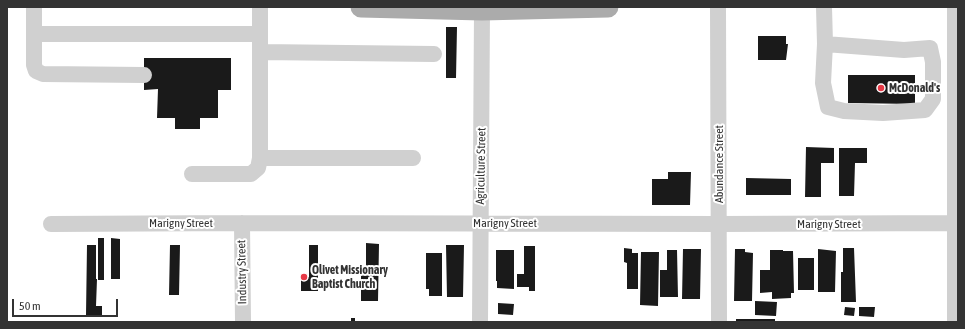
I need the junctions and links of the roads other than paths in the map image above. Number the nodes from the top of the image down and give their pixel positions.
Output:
1 (34, 7) edge
2 (260, 7) edge
3 (361, 7) edge
4 (608, 7) edge
5 (718, 7) edge
6 (824, 7) edge
7 (955, 7) edge
8 (482, 10) junction
9 (34, 34) junction
10 (260, 34) junction
11 (825, 44) junction
12 (930, 48) junction
13 (955, 49) junction
14 (260, 52) junction
15 (434, 54) dead end
16 (144, 75) dead end
17 (928, 106) junction
18 (955, 106) junction
19 (260, 158) junction
20 (413, 158) dead end
21 (192, 174) dead end
22 (957, 187) edge
23 (242, 222) junction
24 (480, 223) junction
25 (957, 223) edge
26 (51, 224) dead end
27 (719, 224) junction
28 (243, 322) edge
29 (480, 322) edge
30 (719, 322) edge
31 (955, 322) edge

1 - 9 street
2 - 10 street
3 - 8 main road
4 - 8 main road
5 - 27 street, Abundance Street
6 - 11 street
7 - 13 street
8 - 24 street, Agriculture Street
9 - 10 street
9 - 16 street
10 - 14 street
11 - 12 street
11 - 17 street
12 - 13 street
12 - 17 street
13 - 18 street
14 - 15 street
14 - 19 street
17 - 18 street
18 - 22 street
19 - 20 street
19 - 21 street
22 - 25 street
23 - 24 street, Marigny Street
23 - 26 street, Marigny Street
23 - 28 street, Industry Street
24 - 27 street, Marigny Street
24 - 29 street, Agriculture Street
25 - 27 street, Marigny Street
25 - 31 street
27 - 30 street, Abundance Street

